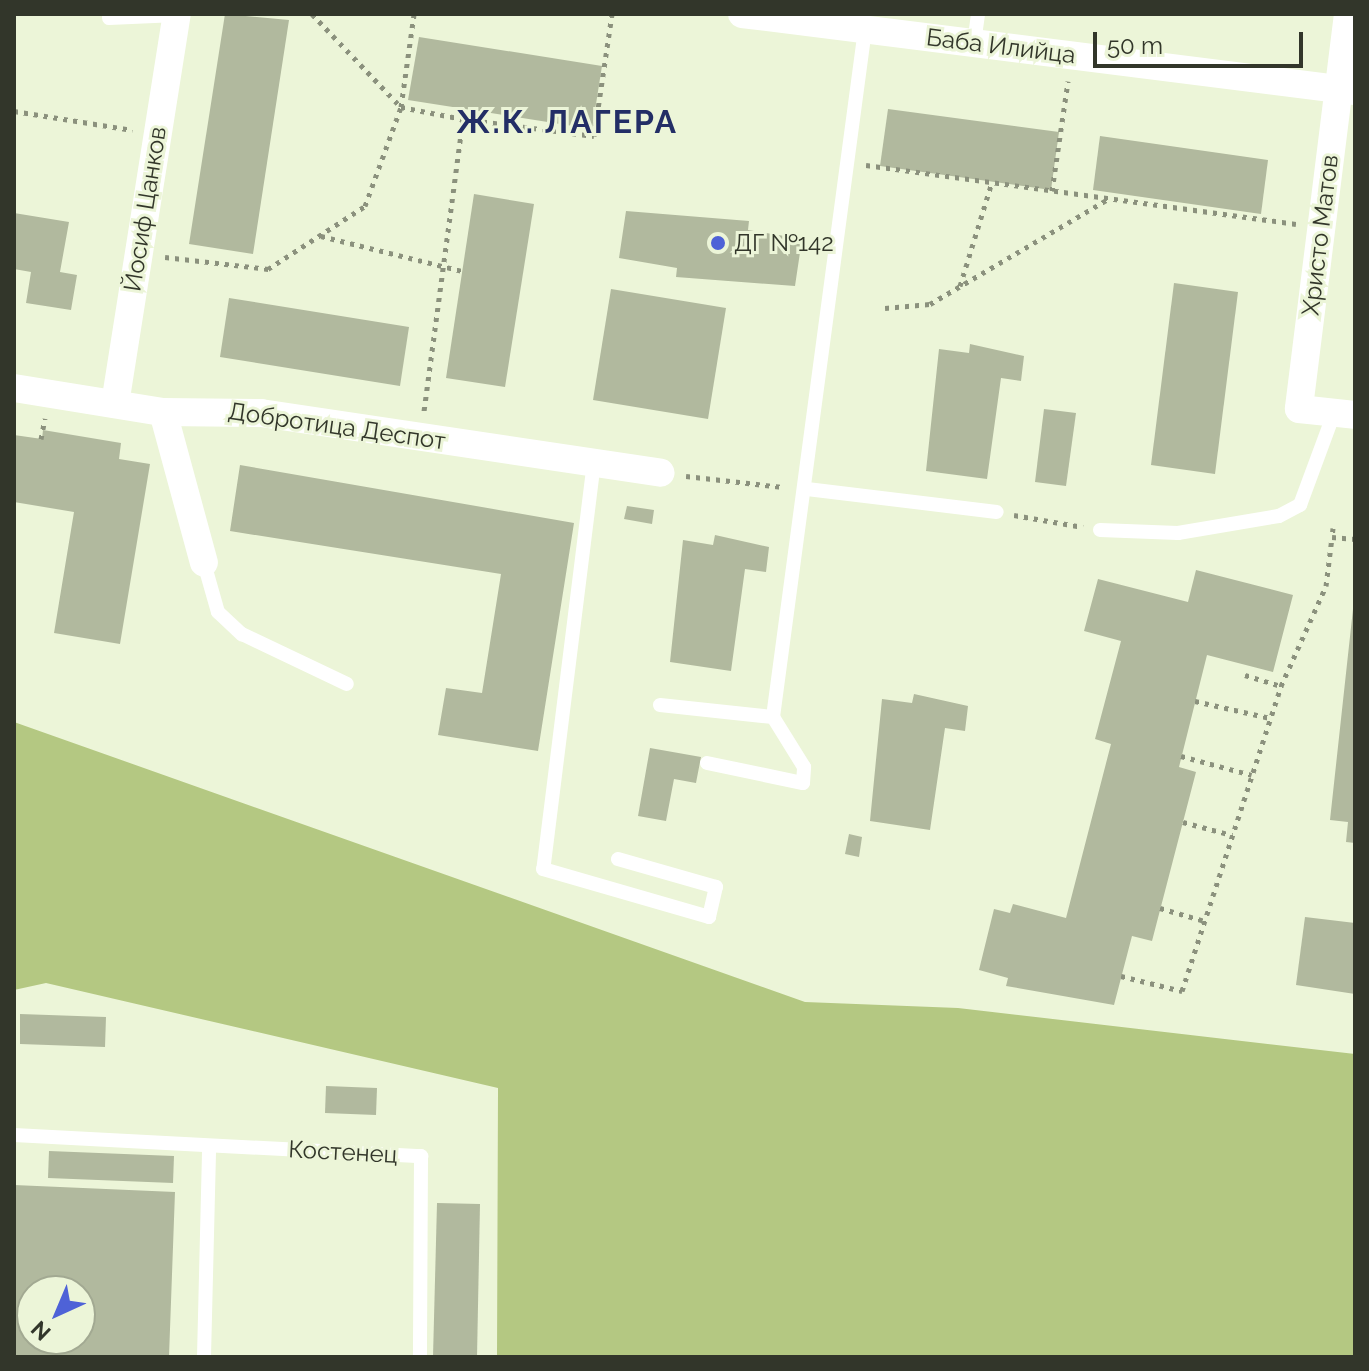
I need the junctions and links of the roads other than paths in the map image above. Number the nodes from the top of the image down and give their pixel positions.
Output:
1 (177, 14) edge
2 (742, 14) edge
3 (978, 14) edge
4 (1348, 14) edge
5 (109, 18) dead end
6 (865, 29) junction
7 (974, 43) junction
8 (1347, 90) edge
9 (14, 388) edge
10 (115, 404) junction
11 (163, 412) junction
12 (1345, 414) edge
13 (594, 462) junction
14 (661, 473) road end
15 (807, 489) junction
16 (997, 512) road end
17 (1100, 530) road end
18 (204, 563) joint
19 (347, 684) dead end
20 (660, 705) dead end
21 (773, 717) junction
22 (707, 763) dead end
23 (618, 859) dead end
24 (14, 1135) edge
25 (209, 1146) junction
26 (204, 1357) edge
27 (420, 1357) edge

1 - 5 lane
1 - 10 street, Йосиф Цанков
2 - 6 street, Баба Илийца
3 - 7 lane
4 - 8 street, Христо Матов
6 - 7 street, Баба Илийца
6 - 15 lane
7 - 8 street, Баба Илийца
8 - 12 street, Христо Матов
9 - 10 street, Добротица Деспот
10 - 11 street, Добротица Деспот
11 - 13 street, Добротица Деспот
11 - 18 street
12 - 17 lane
13 - 14 street, Добротица Деспот
13 - 23 lane
15 - 16 lane
15 - 21 lane
18 - 19 lane
20 - 21 lane
21 - 22 lane
24 - 25 lane, Костенец
25 - 26 lane
25 - 27 lane, Костенец

